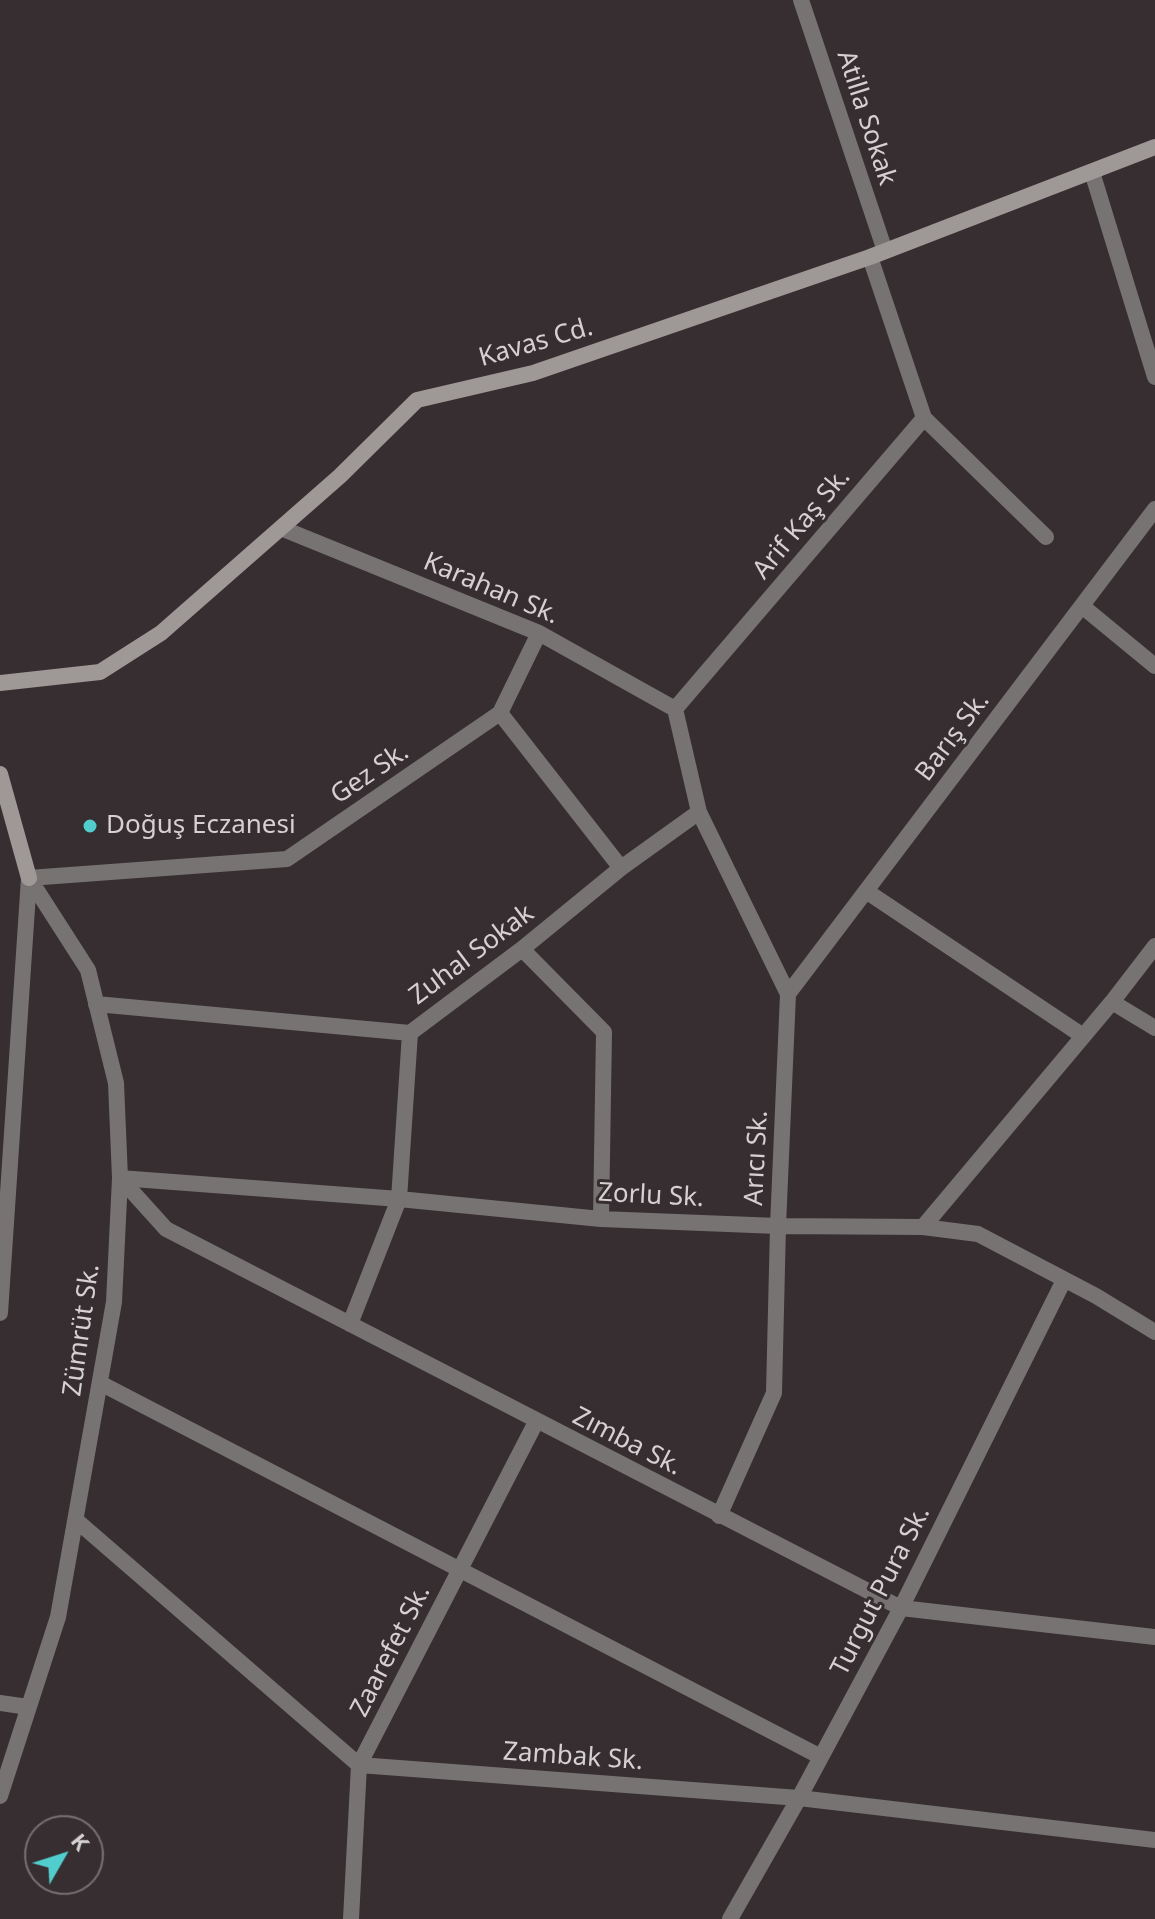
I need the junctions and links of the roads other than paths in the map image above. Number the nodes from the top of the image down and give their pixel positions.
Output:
1 (801, 0) edge
2 (1155, 147) edge
3 (1092, 172) junction
4 (877, 254) junction
5 (1155, 377) edge
6 (924, 418) junction
7 (1155, 509) edge
8 (281, 528) junction
9 (1046, 537) dead end
10 (1082, 606) junction
11 (539, 633) junction
12 (1155, 666) edge
13 (0, 683) edge
14 (675, 709) junction
15 (500, 713) junction
16 (0, 774) edge
17 (699, 812) junction
18 (621, 868) junction
19 (29, 878) junction
20 (866, 891) junction
21 (1155, 946) edge
22 (522, 949) junction
23 (788, 994) junction
24 (1112, 1002) junction
25 (96, 1004) junction
26 (1155, 1028) edge
27 (410, 1033) junction
28 (1083, 1036) junction
29 (120, 1178) junction
30 (399, 1199) junction
31 (601, 1219) junction
32 (778, 1226) junction
33 (923, 1227) junction
34 (1064, 1280) junction
35 (0, 1313) edge
36 (350, 1324) junction
37 (1155, 1332) edge
38 (100, 1383) junction
39 (536, 1422) junction
40 (719, 1516) junction
41 (77, 1521) junction
42 (461, 1568) junction
43 (901, 1608) junction
44 (1155, 1637) edge
45 (0, 1703) edge
46 (28, 1707) junction
47 (821, 1757) junction
48 (359, 1765) junction
49 (0, 1796) edge
50 (799, 1798) junction
51 (1155, 1840) edge
52 (351, 1919) edge
53 (730, 1919) edge

1 - 4 street, Atilla Sokak
2 - 3 street, Kavas Cd.
3 - 4 street, Kavas Cd.
3 - 5 street
4 - 6 street
4 - 8 street, Kavas Cd.
6 - 9 street
6 - 14 street, Arif Kaş Sk.
7 - 10 street, Barış Sk.
8 - 11 street, Karahan Sk.
8 - 13 street, Kavas Cd.
10 - 12 street
10 - 20 street, Barış Sk.
11 - 14 street, Karahan Sk.
11 - 15 street, Gez Sk.
14 - 17 street
15 - 18 street
15 - 19 street, Gez Sk.
16 - 19 street
17 - 18 street, Zuhal Sokak
17 - 23 street, Arıcı Sk.
18 - 22 street, Zuhal Sokak
19 - 25 street, Zümrüt Sk.
19 - 35 street
20 - 23 street, Barış Sk.
20 - 28 street
21 - 24 street
22 - 27 street, Zuhal Sokak
22 - 31 street
23 - 32 street, Arıcı Sk.
24 - 26 street
24 - 28 street
25 - 27 street, Zuhal Sokak
25 - 29 street, Zümrüt Sk.
27 - 30 street
28 - 33 street
29 - 30 street, Zorlu Sk.
29 - 36 street, Zımba Sk.
29 - 38 street, Zümrüt Sk.
30 - 31 street, Zorlu Sk.
30 - 36 street
31 - 32 street, Zorlu Sk.
32 - 33 street, Zorlu Sk.
32 - 40 street, Arıcı Sk.
33 - 34 street, Zorlu Sk.
34 - 37 street, Zorlu Sk.
34 - 43 street, Turgut Pura Sk.
36 - 39 street, Zımba Sk.
38 - 41 street, Zümrüt Sk.
38 - 42 street
39 - 40 street, Zımba Sk.
39 - 42 street, Zaarefet Sk.
40 - 43 street, Zımba Sk.
41 - 46 street, Zümrüt Sk.
41 - 48 street
42 - 47 street
42 - 48 street, Zaarefet Sk.
43 - 44 street, Zımba Sk.
43 - 47 street, Turgut Pura Sk.
45 - 46 street
46 - 49 street, Zümrüt Sk.
47 - 50 street, Turgut Pura Sk.
48 - 50 street, Zambak Sk.
48 - 52 street, Zaarefet Sk.
50 - 51 street, Zambak Sk.
50 - 53 street, Turgut Pura Sk.

